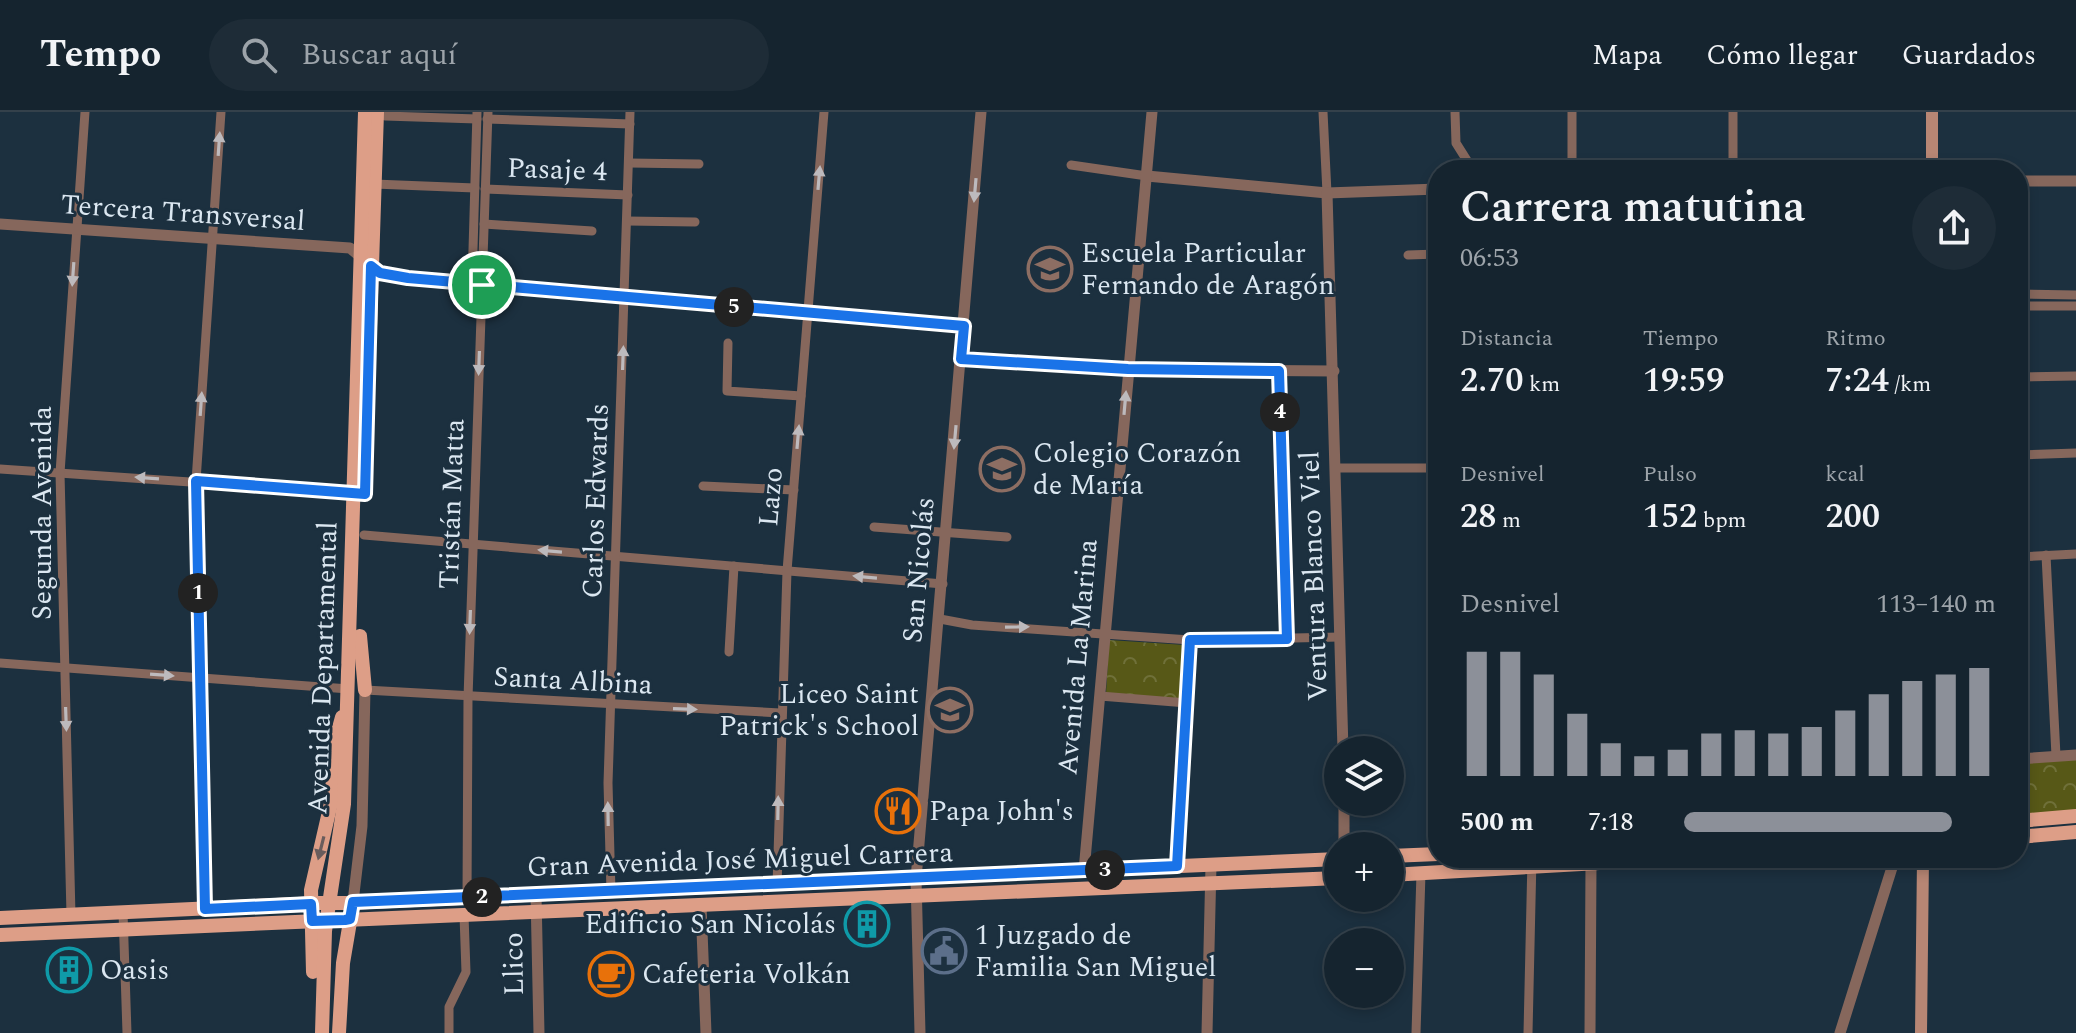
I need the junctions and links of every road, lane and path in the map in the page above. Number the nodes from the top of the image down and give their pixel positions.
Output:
1 (85, 112) edge
2 (221, 112) edge
3 (365, 112) edge
4 (630, 112) edge
5 (824, 112) edge
6 (981, 112) edge
7 (1152, 112) edge
8 (1323, 112) edge
9 (1455, 112) edge
10 (1572, 112) edge
11 (1733, 112) edge
12 (1932, 112) edge
13 (381, 114) edge
14 (482, 116) edge
15 (630, 124) junction
16 (1467, 160) edge
17 (1572, 160) edge
18 (1733, 160) edge
19 (1932, 160) edge
20 (629, 163) junction
21 (699, 164) dead end
22 (1071, 165) dead end
23 (1147, 176) junction
24 (2028, 181) edge
25 (2076, 181) edge
26 (374, 184) junction
27 (480, 189) junction
28 (1428, 189) edge
29 (1327, 193) junction
30 (628, 195) junction
31 (627, 221) junction
32 (695, 222) dead end
33 (0, 224) edge
34 (484, 224) junction
35 (77, 229) junction
36 (592, 231) dead end
37 (212, 239) junction
38 (1428, 254) edge
39 (1408, 255) dead end
40 (366, 261) junction
41 (477, 284) junction
42 (2028, 294) edge
43 (2076, 295) edge
44 (625, 298) junction
45 (2028, 306) edge
46 (2076, 306) edge
47 (808, 313) junction
48 (964, 326) junction
49 (728, 343) dead end
50 (961, 359) junction
51 (1128, 369) junction
52 (1279, 371) junction
53 (1334, 371) junction
54 (2076, 376) edge
55 (2028, 377) edge
56 (801, 396) junction
57 (2076, 453) edge
58 (2028, 455) edge
59 (1335, 468) junction
60 (1428, 468) edge
61 (0, 469) edge
62 (60, 473) junction
63 (196, 481) junction
64 (703, 486) dead end
65 (794, 490) junction
66 (360, 493) junction
67 (874, 527) dead end
68 (364, 535) junction
69 (947, 535) junction
70 (1007, 537) dead end
71 (472, 544) junction
72 (2076, 554) edge
73 (2046, 555) junction
74 (616, 556) junction
75 (2028, 556) edge
76 (734, 566) junction
77 (787, 571) junction
78 (943, 584) junction
79 (940, 619) junction
80 (1106, 634) junction
81 (360, 636) junction
82 (1340, 637) junction
83 (1287, 639) junction
84 (1190, 640) junction
85 (729, 652) dead end
86 (0, 663) edge
87 (64, 668) junction
88 (200, 678) junction
89 (349, 689) junction
90 (365, 690) junction
91 (1100, 696) junction
92 (468, 698) junction
93 (1187, 703) junction
94 (611, 705) junction
95 (780, 713) junction
96 (1343, 736) edge
97 (2076, 755) edge
98 (2056, 756) junction
99 (2028, 758) edge
100 (2076, 816) edge
101 (2028, 820) edge
102 (2076, 832) edge
103 (2028, 836) edge
104 (1428, 854) edge
105 (1404, 855) edge
106 (1324, 860) edge
107 (1211, 865) junction
108 (1177, 866) junction
109 (1471, 868) edge
110 (1532, 868) edge
111 (1591, 868) edge
112 (1892, 868) edge
113 (1923, 868) edge
114 (1084, 871) junction
115 (1421, 873) junction
116 (1404, 874) edge
117 (916, 879) junction
118 (1324, 879) edge
119 (1211, 883) junction
120 (777, 886) junction
121 (697, 889) junction
122 (611, 892) junction
123 (536, 895) junction
124 (916, 896) junction
125 (467, 898) junction
126 (350, 903) junction
127 (316, 904) junction
128 (701, 905) junction
129 (205, 909) junction
130 (536, 911) junction
131 (123, 912) junction
132 (71, 915) junction
133 (464, 915) junction
134 (0, 918) edge
135 (348, 919) junction
136 (316, 921) junction
137 (123, 929) junction
138 (0, 935) edge
139 (127, 1033) edge
140 (315, 1033) edge
141 (322, 1033) edge
142 (332, 1033) edge
143 (339, 1033) edge
144 (449, 1033) edge
145 (539, 1033) edge
146 (706, 1033) edge
147 (920, 1033) edge
148 (1207, 1033) edge
149 (1416, 1033) edge
150 (1528, 1033) edge
151 (1590, 1033) edge
152 (1840, 1033) edge
153 (1909, 1033) edge
154 (1921, 1033) edge

1 - 35 street, Segunda Avenida
37 -> 2 street
3 - 40 main road, Avenida Departamental
4 - 15 street, Carlos Edwards
47 -> 5 street, Lazo
6 -> 48 street, San Nicolás
7 - 23 street, Avenida La Marina
8 - 29 street, Ventura Blanco Viel
9 - 16 street
10 - 17 street
11 - 18 street
12 - 19 main road
13 - 14 street
13 - 26 main road, Avenida Departamental
14 - 15 street
14 - 27 street, Tristán Matta
15 - 20 street, Carlos Edwards
20 - 21 street
20 - 30 street, Carlos Edwards
22 - 23 street
23 - 29 street
23 - 51 street, Avenida La Marina
24 - 25 street
26 - 27 street, Pasaje 4
26 - 40 main road, Avenida Departamental
27 - 30 street, Pasaje 4
27 - 34 street, Tristán Matta
27 - 41 street, Tristán Matta
28 - 29 street
29 - 53 street, Ventura Blanco Viel
30 - 31 street, Carlos Edwards
31 - 32 street
31 - 44 street, Carlos Edwards
33 - 35 street, Tercera Transversal
34 - 36 street
34 - 41 street, Tristán Matta
35 - 37 street, Tercera Transversal
35 -> 62 street, Segunda Avenida
37 - 40 street, Tercera Transversal
63 -> 37 street
38 - 39 street
40 - 41 street, Tercera Transversal
40 - 66 main road, Avenida Departamental
41 - 44 street, Tercera Transversal
41 -> 71 street, Tristán Matta
42 - 43 street
44 - 47 street, Tercera Transversal
74 -> 44 street, Carlos Edwards
45 - 46 street
47 - 48 street, Tercera Transversal
47 - 56 street, Lazo
48 - 50 street, San Nicolás
49 - 56 street
50 - 51 street
50 -> 69 street, San Nicolás
51 - 52 street
80 -> 51 street, Avenida La Marina
52 - 53 street
52 - 83 street
53 - 59 street, Ventura Blanco Viel
54 - 55 street
65 -> 56 street, Lazo
57 - 58 street
59 - 60 street
59 - 82 street, Ventura Blanco Viel
61 - 62 street
63 -> 62 street
62 - 87 street, Segunda Avenida
63 - 66 street
63 - 88 street
64 - 65 street
65 - 77 street, Lazo
66 - 68 main road, Avenida Departamental
66 - 89 main road, Avenida Departamental
67 - 69 street
68 - 71 street
68 - 81 main road, Avenida Departamental
69 - 70 street
69 - 78 street, San Nicolás
74 -> 71 street
71 -> 92 street, Tristán Matta
72 - 73 street
73 - 75 street
73 - 98 street
74 - 76 street
74 - 94 street, Carlos Edwards
76 - 77 street
76 - 85 street
78 -> 77 street
77 - 95 street, Lazo
78 - 79 street, San Nicolás
79 -> 80 street
79 - 117 street, San Nicolás
80 - 84 street
80 - 91 street, Avenida La Marina
81 - 90 main road
81 - 142 main road, Avenida Departamental
82 - 83 street
82 - 96 street, Ventura Blanco Viel
83 - 84 street
84 - 93 street
86 - 87 street
87 -> 88 street
87 -> 132 street, Segunda Avenida
88 - 89 street
88 - 129 street
89 -> 127 main road
89 - 141 main road, Avenida Departamental
90 - 92 street, Santa Albina
90 - 126 street, Avenida Departamental
91 - 93 street
91 - 114 street, Avenida La Marina
92 - 94 street, Santa Albina
92 - 125 street, Tristán Matta
93 - 108 street
94 -> 95 street, Santa Albina
122 -> 94 street, Carlos Edwards
120 -> 95 street, Lazo
97 - 98 street
98 - 99 street
100 - 101 main road
102 - 103 main road
104 - 105 main road
106 - 107 main road, Gran Avenida José Miguel Carrera
107 - 108 main road, Gran Avenida José Miguel Carrera
107 - 119 street
108 - 114 main road, Gran Avenida José Miguel Carrera
109 - 115 main road
110 - 150 street
111 - 151 street
112 - 152 street
113 - 154 main road
114 - 117 main road, Gran Avenida José Miguel Carrera
115 - 116 main road
115 - 149 street
117 - 120 main road, Gran Avenida José Miguel Carrera
117 - 124 street, San Nicolás
118 - 119 main road, Gran Avenida José Miguel Carrera
119 - 124 main road, Gran Avenida José Miguel Carrera
119 - 148 street
120 - 121 main road, Gran Avenida José Miguel Carrera
121 - 122 main road, Gran Avenida José Miguel Carrera
121 - 128 main road
122 - 123 main road, Gran Avenida José Miguel Carrera
123 - 125 main road, Gran Avenida José Miguel Carrera
123 - 130 street, Llico
124 - 128 main road, Gran Avenida José Miguel Carrera
124 - 147 street, San Nicolás
125 - 126 main road, Gran Avenida José Miguel Carrera
126 - 127 main road, Gran Avenida José Miguel Carrera, bridge
126 - 135 main road
127 - 129 main road, Gran Avenida José Miguel Carrera
127 - 136 main road
128 - 130 main road, Gran Avenida José Miguel Carrera
128 - 146 street
129 - 131 main road, Gran Avenida José Miguel Carrera
130 - 133 main road, Gran Avenida José Miguel Carrera
130 - 145 street, Llico
131 - 132 main road, Gran Avenida José Miguel Carrera
131 - 137 street
132 - 134 main road, Gran Avenida José Miguel Carrera
133 - 135 main road, Gran Avenida José Miguel Carrera
133 - 144 street
135 - 136 main road, Gran Avenida José Miguel Carrera, bridge
135 - 143 main road
136 - 137 main road, Gran Avenida José Miguel Carrera
136 - 140 main road
137 - 138 main road, Gran Avenida José Miguel Carrera
137 - 139 street
153 - 154 street

